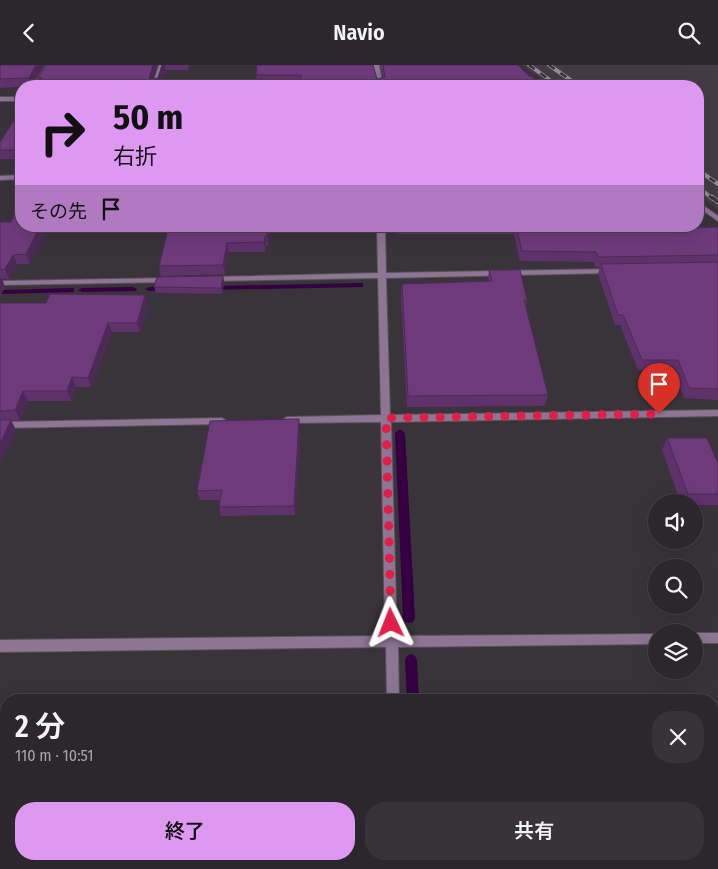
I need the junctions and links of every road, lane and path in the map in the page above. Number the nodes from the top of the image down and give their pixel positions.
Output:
1 (49, 65) edge
2 (162, 65) edge
3 (376, 65) edge
4 (40, 80) edge
5 (157, 80) edge
6 (379, 80) edge
7 (0, 99) edge
8 (15, 99) edge
9 (15, 177) edge
10 (0, 178) edge
11 (704, 208) edge
12 (718, 219) edge
13 (381, 232) edge
14 (616, 270) edge
15 (382, 275) junction
16 (202, 279) edge
17 (182, 280) edge
18 (0, 283) edge
19 (718, 413) edge
20 (386, 418) junction
21 (277, 420) edge
22 (237, 421) edge
23 (0, 425) edge
24 (703, 638) edge
25 (718, 638) edge
26 (648, 639) edge
27 (392, 641) junction
28 (0, 646) edge
29 (393, 694) edge

1 - 4 street
2 - 5 street
3 - 6 street
7 - 8 street
9 - 10 street
11 - 12 street
13 - 15 street
14 - 15 street
15 - 16 street
15 - 20 street
17 - 18 street
19 - 20 street
20 - 21 street
20 - 27 street
22 - 23 street
24 - 25 street
26 - 27 street
27 - 28 street
27 - 29 street

